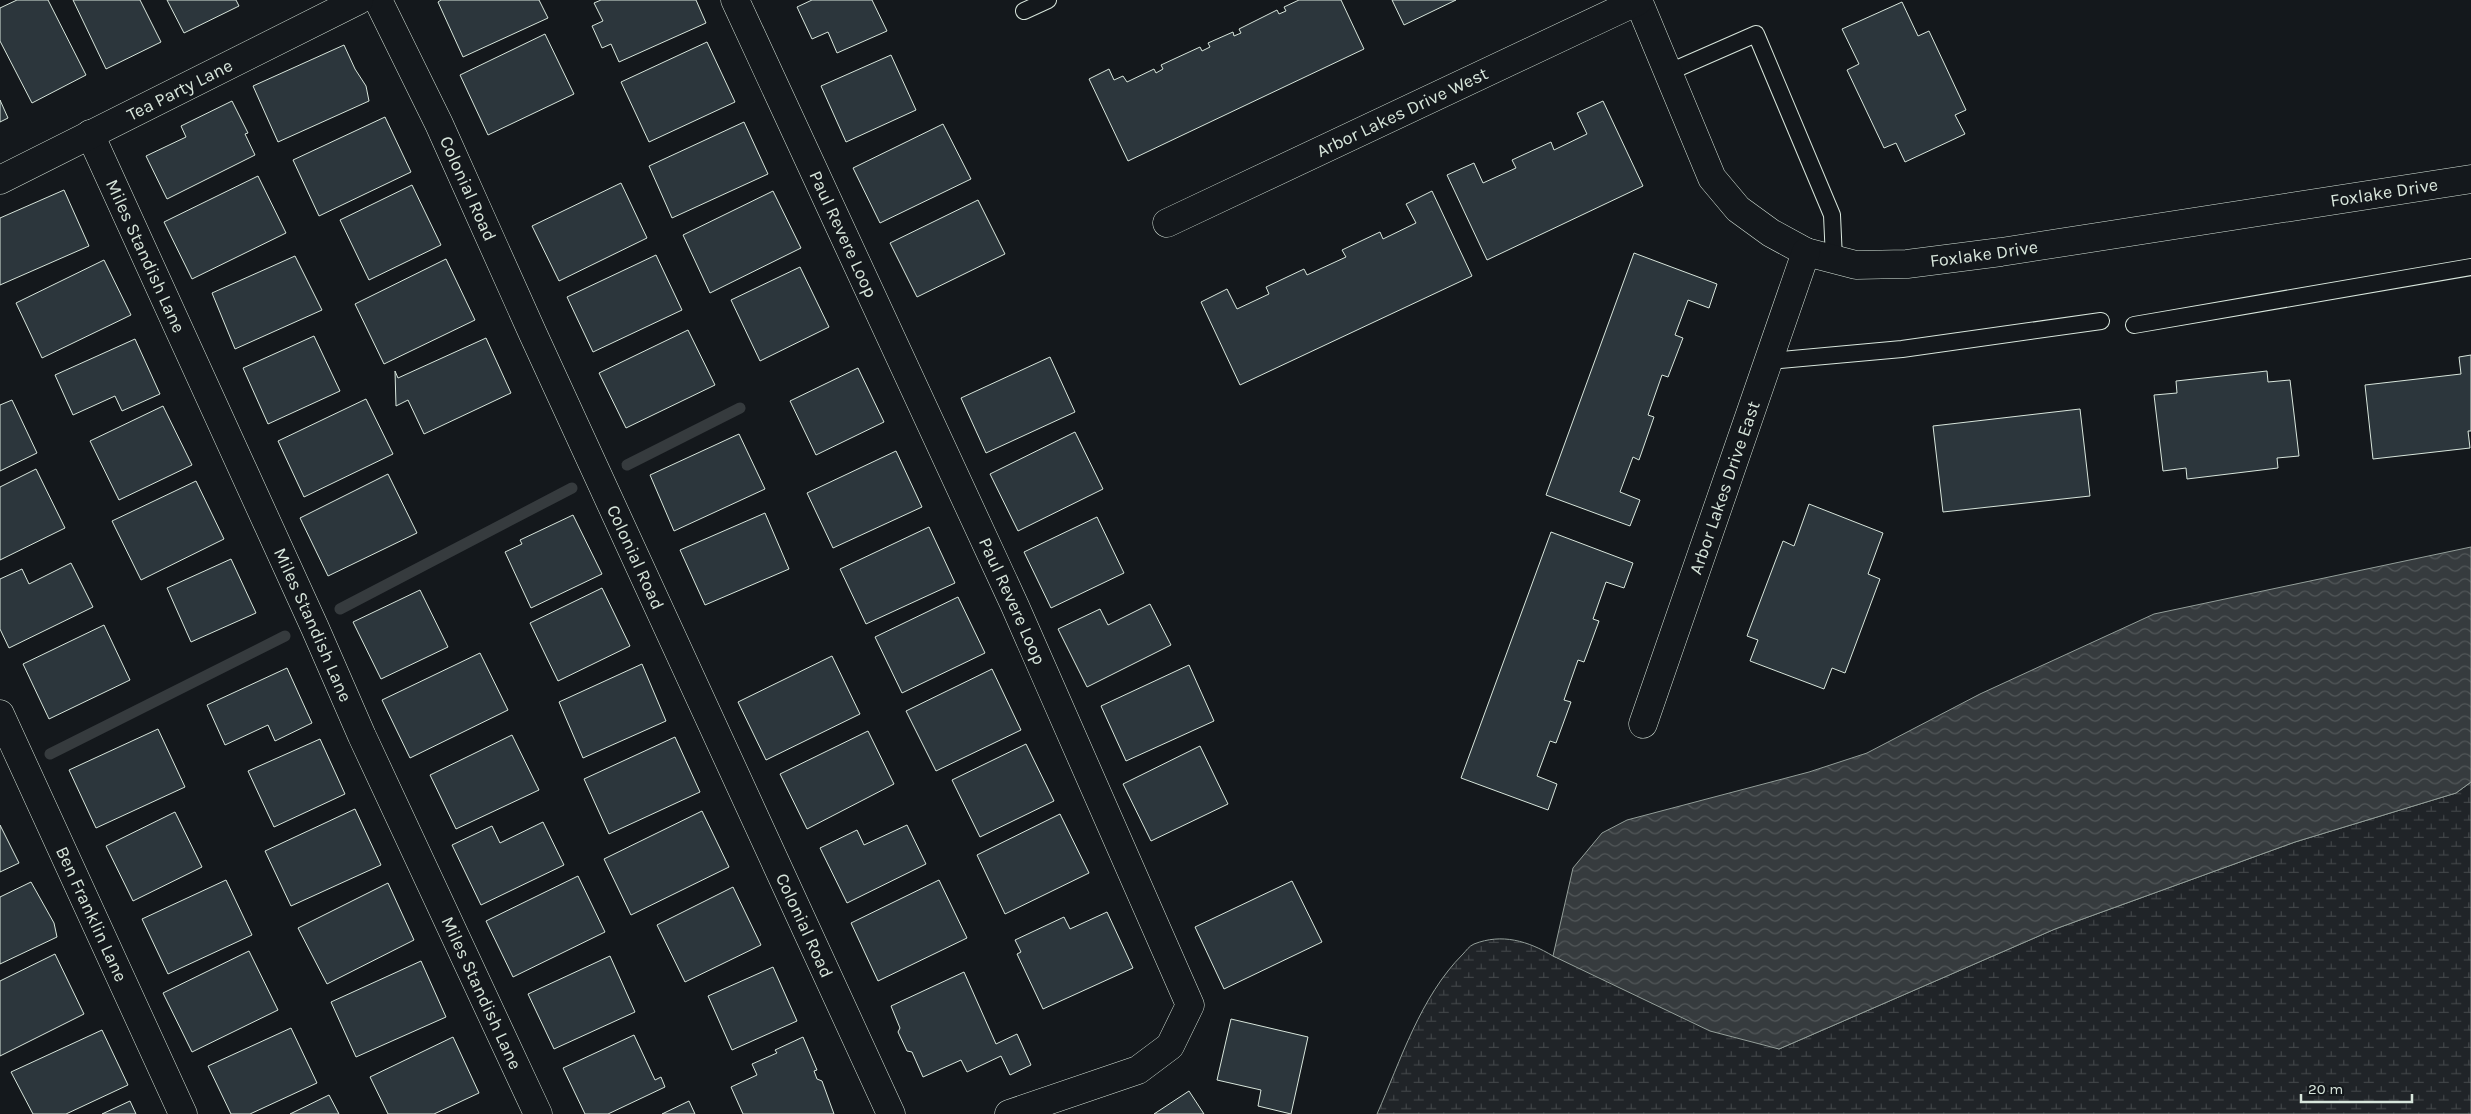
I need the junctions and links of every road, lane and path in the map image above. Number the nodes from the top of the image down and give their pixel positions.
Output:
1 (359, 0) edge
2 (378, 0) edge
3 (735, 0) edge
4 (1048, 0) edge
5 (1638, 0) edge
6 (1024, 11) dead end
7 (1666, 73) junction
8 (90, 134) junction
9 (2471, 179) edge
10 (0, 180) edge
11 (1167, 223) dead end
12 (1806, 252) junction
13 (1834, 260) junction
14 (2471, 267) edge
15 (2101, 321) dead end
16 (2134, 325) dead end
17 (1769, 361) junction
18 (0, 714) edge
19 (1643, 724) dead end
20 (183, 1114) edge
21 (538, 1114) edge
22 (891, 1114) edge
23 (1010, 1114) edge

1 - 8 street, Tea Party Lane
2 - 22 street, Colonial Road
3 - 23 street, Paul Revere Loop
4 - 6 lane
5 - 7 street, Foxlake Drive
5 - 11 street, Arbor Lakes Drive West
7 - 12 street, Foxlake Drive
7 - 13 lane
8 - 10 street, Tea Party Lane
8 - 21 street, Miles Standish Lane
9 - 13 street, Foxlake Drive
12 - 13 street, Foxlake Drive
12 - 17 street, Arbor Lakes Drive East
14 - 16 lane
15 - 17 lane
17 - 19 street, Arbor Lakes Drive East
18 - 20 street, Ben Franklin Lane

